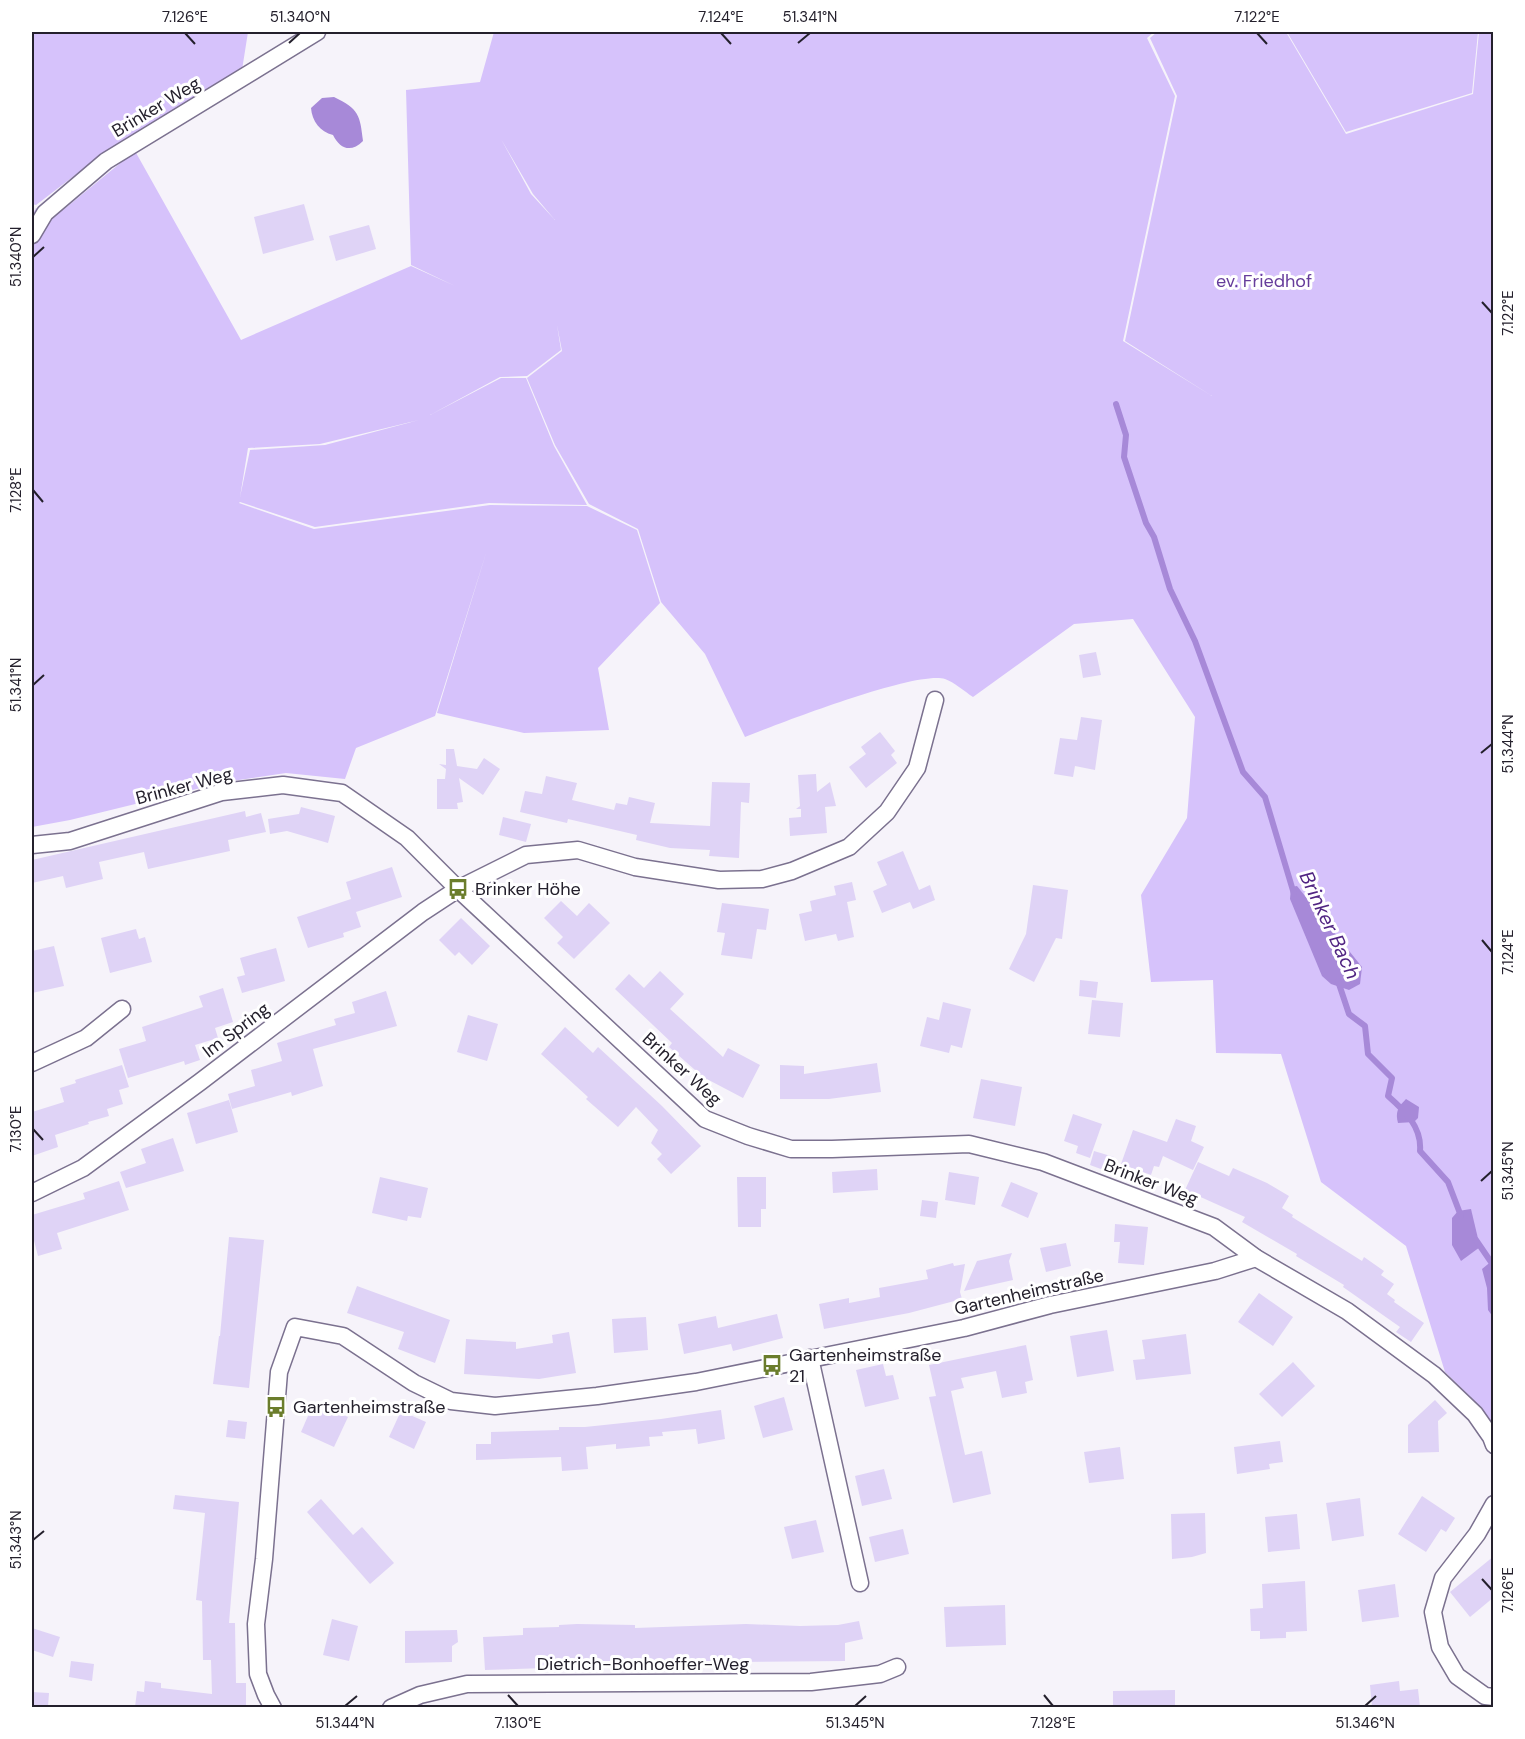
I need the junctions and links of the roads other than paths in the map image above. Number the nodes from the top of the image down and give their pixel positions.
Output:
1 (317, 32) edge
2 (32, 235) edge
3 (935, 700) dead end
4 (32, 845) edge
5 (458, 889) junction
6 (122, 1009) dead end
7 (32, 1064) edge
8 (32, 1193) edge
9 (1256, 1258) junction
10 (810, 1358) junction
11 (1494, 1445) edge
12 (1494, 1504) edge
13 (860, 1583) dead end
14 (897, 1667) dead end
15 (1494, 1697) edge
16 (273, 1707) edge
17 (392, 1707) edge

1 - 2 street, Brinker Weg
3 - 5 street
4 - 5 street, Brinker Weg
5 - 8 street, Im Spring
5 - 9 street, Brinker Weg
6 - 7 street
9 - 10 street, Gartenheimstraße
9 - 11 street, Brinker Weg
10 - 13 street
10 - 16 street, Gartenheimstraße
12 - 15 street
14 - 17 street, Dietrich-Bonhoeffer-Weg

